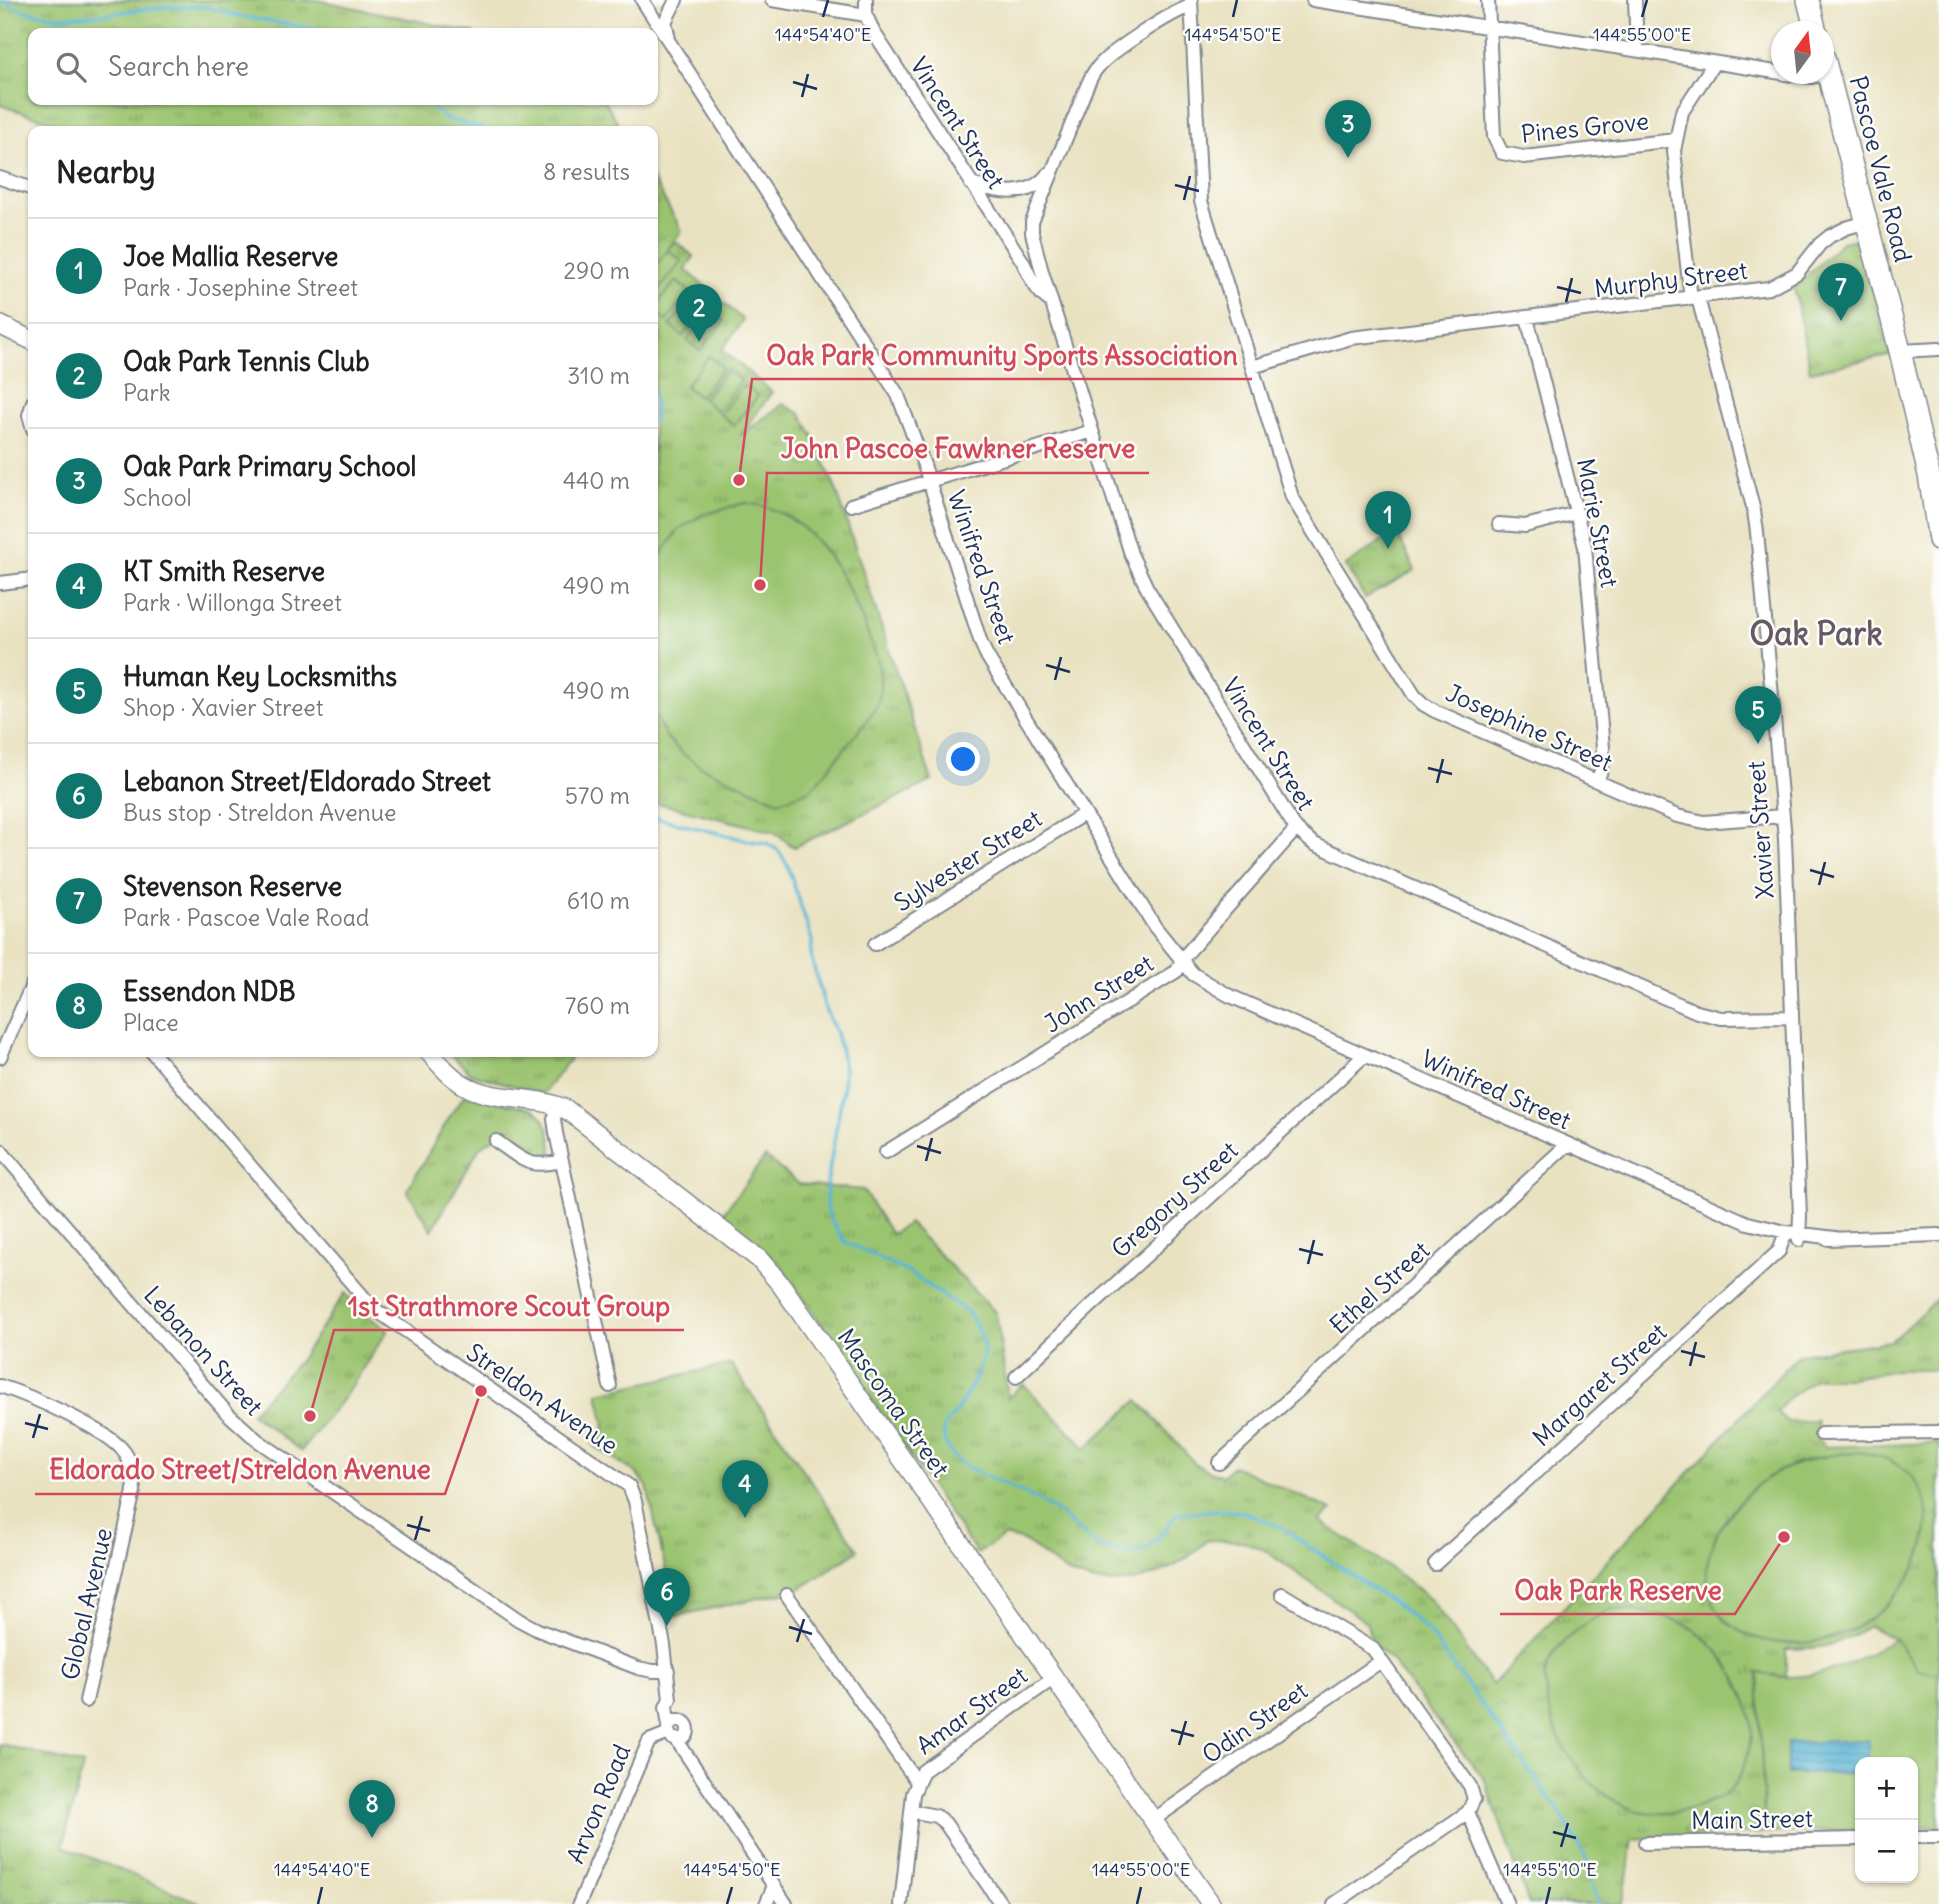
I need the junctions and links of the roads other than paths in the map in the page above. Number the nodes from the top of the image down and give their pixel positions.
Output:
1 (642, 0) edge
2 (772, 0) edge
3 (866, 0) edge
4 (1313, 0) edge
5 (1488, 0) edge
6 (1635, 0) edge
7 (1808, 0) edge
8 (1340, 2) edge
9 (1191, 3) edge
10 (673, 5) edge
11 (866, 15) junction
12 (1813, 21) edge
13 (1489, 28) junction
14 (668, 38) junction
15 (1637, 50) junction
16 (1714, 63) junction
17 (1771, 71) edge
18 (1831, 84) edge
19 (1675, 140) junction
20 (1054, 166) junction
21 (0, 178) edge
22 (971, 184) junction
23 (28, 187) edge
24 (1867, 222) junction
25 (1023, 262) junction
26 (1042, 272) junction
27 (1694, 298) junction
28 (1052, 302) junction
29 (1527, 318) junction
30 (0, 326) edge
31 (28, 339) edge
32 (1939, 349) edge
33 (1900, 351) junction
34 (1252, 367) junction
35 (1091, 428) junction
36 (929, 480) junction
37 (851, 505) dead end
38 (1577, 513) junction
39 (1499, 524) dead end
40 (1939, 540) edge
41 (28, 580) edge
42 (0, 583) edge
43 (1597, 781) junction
44 (1084, 814) junction
45 (1783, 816) junction
46 (1296, 829) junction
47 (875, 944) dead end
48 (1180, 965) junction
49 (28, 994) edge
50 (1793, 1017) junction
51 (1365, 1055) junction
52 (0, 1057) edge
53 (156, 1057) edge
54 (434, 1057) edge
55 (557, 1105) junction
56 (496, 1141) dead end
57 (1568, 1144) junction
58 (0, 1150) edge
59 (886, 1152) dead end
60 (562, 1161) junction
61 (1939, 1235) edge
62 (1785, 1236) junction
63 (1799, 1237) junction
64 (1016, 1377) dead end
65 (0, 1386) edge
66 (610, 1386) dead end
67 (1939, 1432) edge
68 (1821, 1434) dead end
69 (1219, 1463) dead end
70 (1435, 1564) dead end
71 (1282, 1594) dead end
72 (787, 1595) dead end
73 (1381, 1661) junction
74 (668, 1676) junction
75 (1054, 1678) junction
76 (670, 1699) junction
77 (86, 1701) dead end
78 (675, 1733) junction
79 (917, 1782) junction
80 (911, 1811) junction
81 (1468, 1812) junction
82 (1153, 1820) junction
83 (1939, 1837) edge
84 (1918, 1838) edge
85 (1855, 1839) edge
86 (1645, 1843) dead end
87 (774, 1886) junction
88 (579, 1904) edge
89 (766, 1904) edge
90 (786, 1904) edge
91 (901, 1904) edge
92 (1001, 1904) edge
93 (1211, 1904) edge
94 (1334, 1904) edge
95 (1507, 1904) edge

1 - 14 street, Winifred Street
2 - 11 street
3 - 11 street
4 - 8 street
5 - 13 street
6 - 15 street
7 - 12 main road
8 - 13 street
9 - 20 street
9 - 34 street, Josephine Street
10 - 14 street
11 - 22 street, Vincent Street
13 - 15 street
13 - 19 street, Pines Grove
14 - 36 street, Winifred Street
15 - 16 street
16 - 17 street
16 - 19 street, Xavier Street
18 - 24 main road, Pascoe Vale Road
19 - 27 street, Xavier Street
20 - 22 street
20 - 26 street
21 - 23 street
22 - 25 street, Vincent Street
24 - 27 street, Murphy Street
24 - 33 main road, Pascoe Vale Road
25 - 26 street, Vincent Street
25 - 28 street, Vincent Street
26 - 28 street, Vincent Street
27 - 29 street, Murphy Street
27 - 45 street, Xavier Street
28 - 35 street, Vincent Street
29 - 34 street, Murphy Street
29 - 38 street, Marie Street
30 - 31 main road
32 - 33 street
33 - 40 main road, Pascoe Vale Road
34 - 43 street, Josephine Street
35 - 36 street
35 - 46 street, Vincent Street
36 - 37 street
36 - 44 street, Winifred Street
38 - 39 street
38 - 43 street, Marie Street
41 - 42 street
43 - 45 street, Josephine Street
44 - 47 street, Sylvester Street
44 - 48 street, Winifred Street
45 - 50 street, Xavier Street
46 - 48 street, John Street
46 - 50 street, Vincent Street
48 - 51 street, Winifred Street
48 - 59 street, John Street
49 - 52 street
50 - 63 street, Xavier Street
51 - 57 street, Winifred Street
51 - 64 street, Gregory Street
53 - 74 street, Streldon Avenue
54 - 55 main road, Mascoma Street
55 - 60 street
55 - 75 main road, Mascoma Street
56 - 60 street
57 - 62 street, Winifred Street
57 - 69 street, Ethel Street
58 - 74 street, Lebanon Street
60 - 66 street
61 - 63 street, Winifred Street
62 - 63 street, Winifred Street
62 - 70 street, Margaret Street
65 - 77 street, Global Avenue
67 - 68 street
71 - 73 street
72 - 79 street
73 - 81 street
73 - 82 street, Odin Street
74 - 76 street
75 - 79 street, Amar Street
75 - 82 main road, Mascoma Street
76 - 78 street
76 - 78 street, Arvon Road
78 - 87 street
78 - 88 street, Arvon Road
79 - 80 street, Amar Street
80 - 91 street, Amar Street
80 - 92 street
81 - 94 street
81 - 95 street
82 - 93 main road, Mascoma Street
83 - 84 street
85 - 86 street, Main Street
87 - 89 street
87 - 90 street

